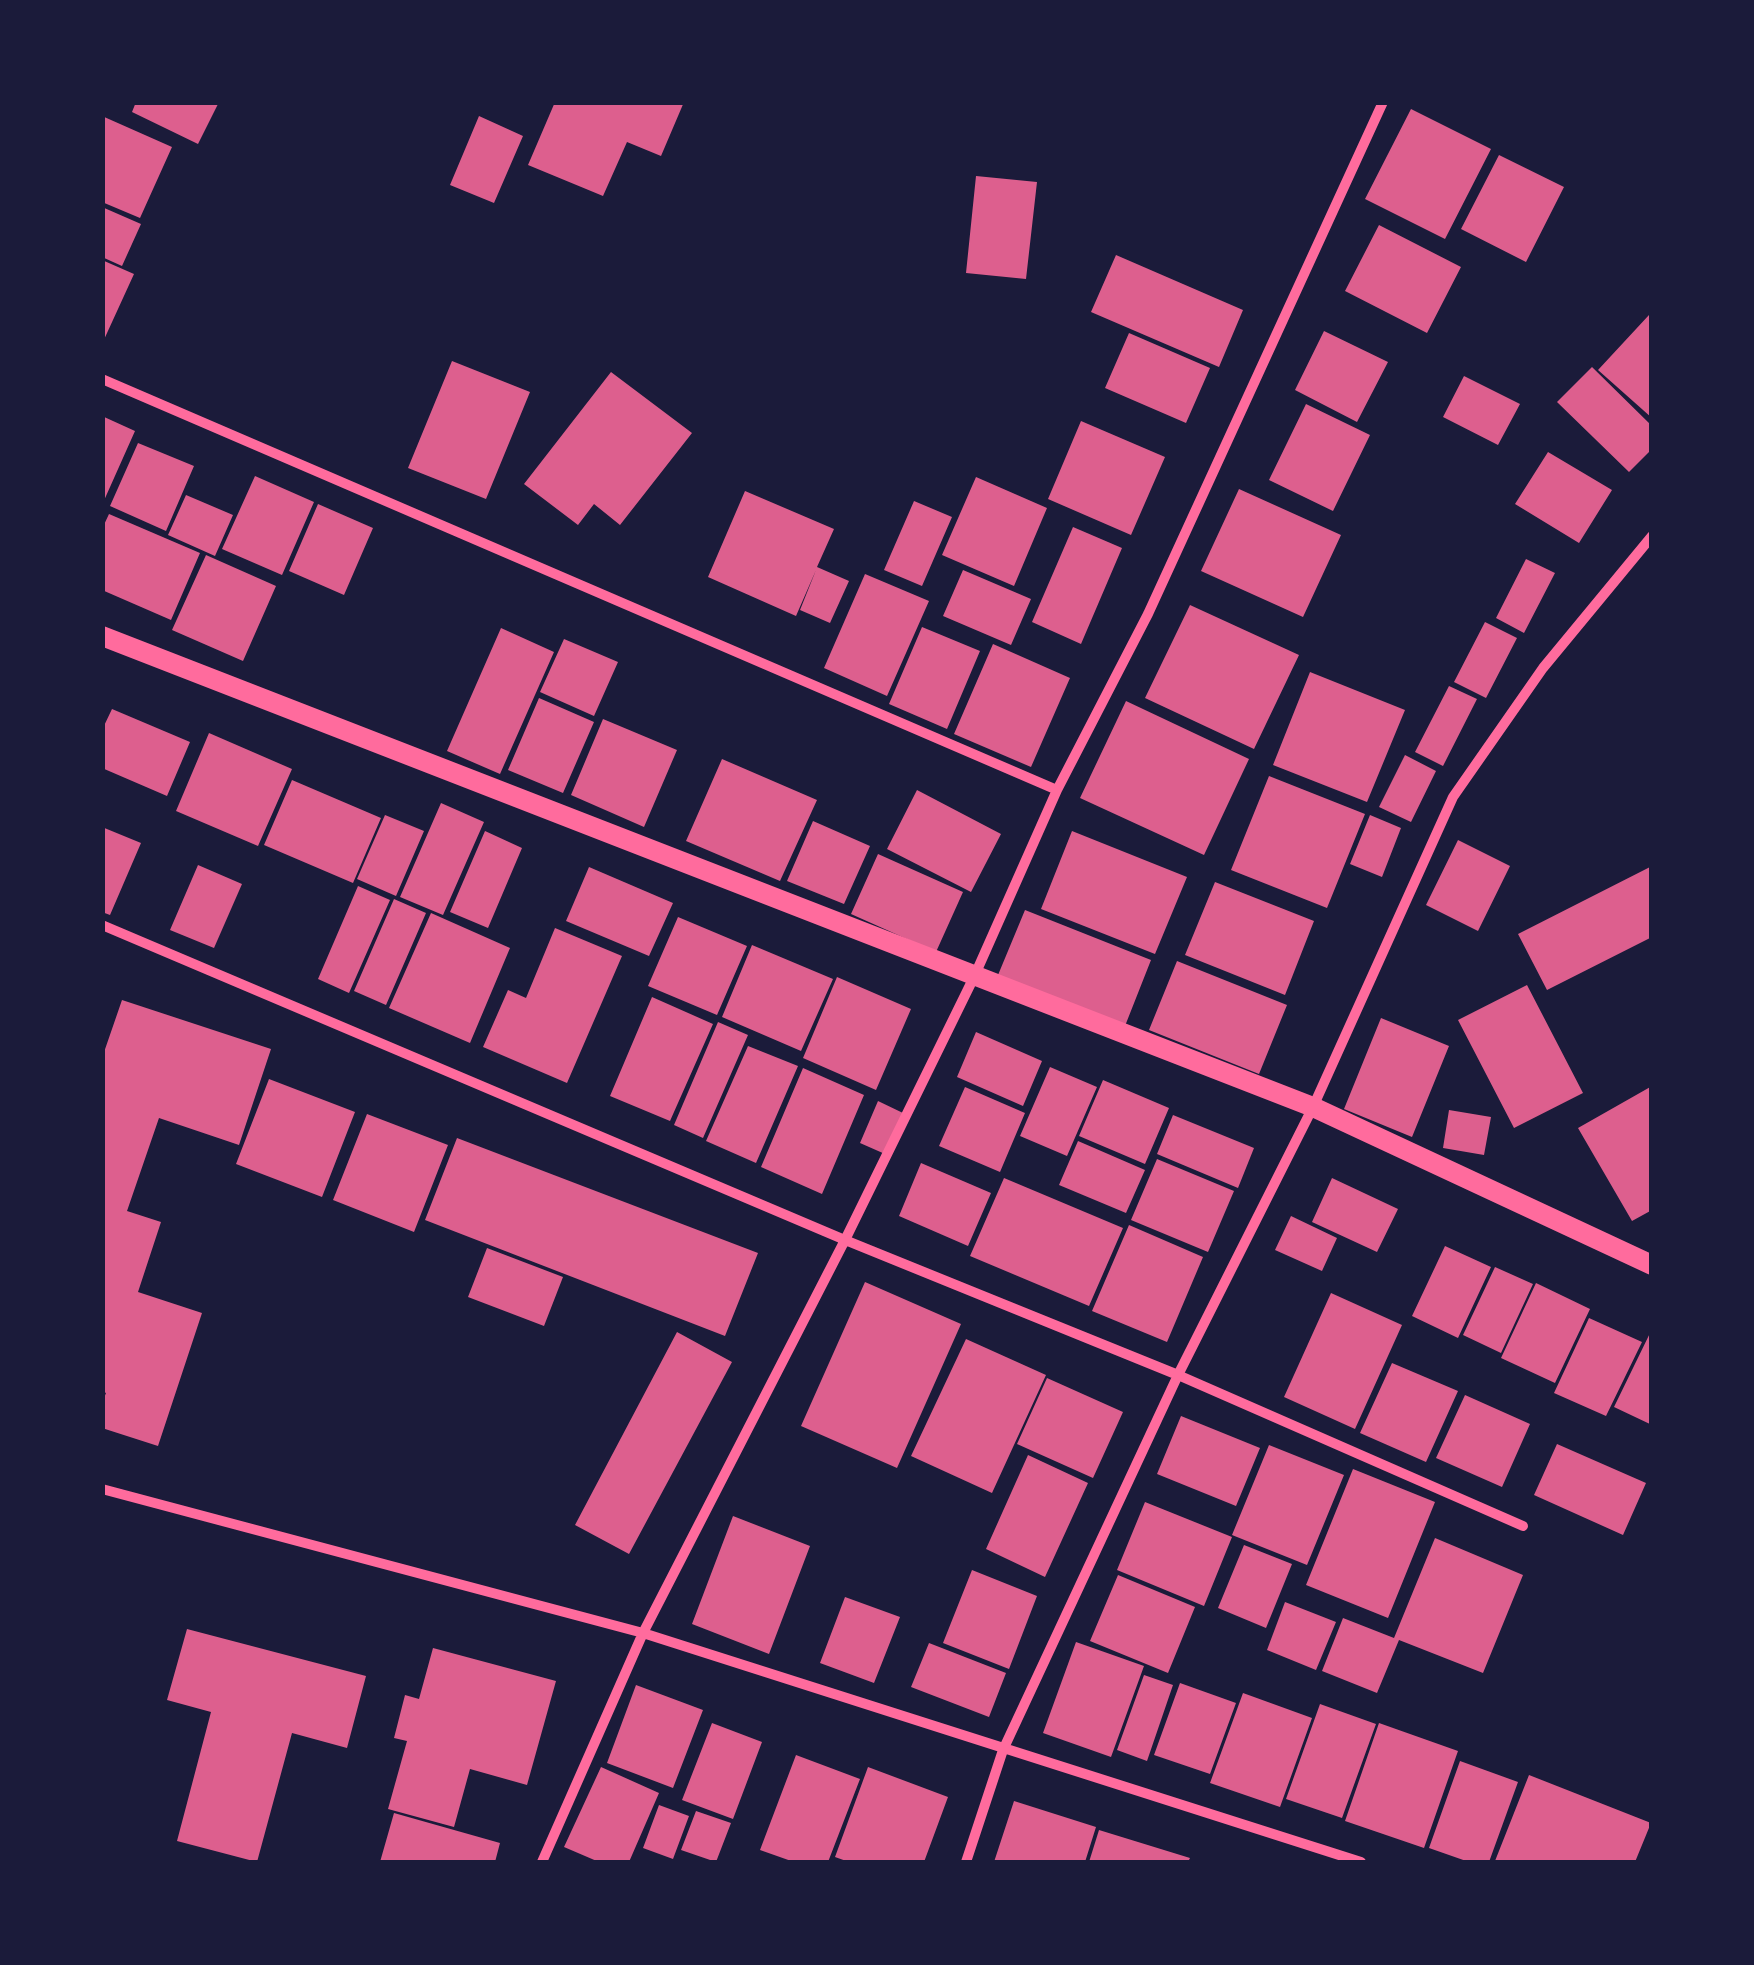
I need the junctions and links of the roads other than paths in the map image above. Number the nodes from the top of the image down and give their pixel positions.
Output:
1 (1383, 102) edge
2 (102, 379) edge
3 (1652, 536) edge
4 (102, 636) edge
5 (1057, 790) junction
6 (102, 926) edge
7 (974, 977) junction
8 (1312, 1108) junction
9 (846, 1240) junction
10 (1652, 1265) edge
11 (1178, 1375) junction
12 (102, 1489) edge
13 (1523, 1526) dead end
14 (643, 1633) junction
15 (1003, 1750) junction
16 (542, 1862) edge
17 (966, 1862) edge
18 (1362, 1862) edge

1 - 5 street
2 - 5 street
3 - 8 street
4 - 7 main road
5 - 7 street
6 - 9 street
7 - 8 main road
7 - 9 street
8 - 10 main road
8 - 11 street
9 - 11 street
9 - 14 street
11 - 13 street
11 - 15 street
12 - 14 street
14 - 15 street
14 - 16 street
15 - 17 street
15 - 18 street

